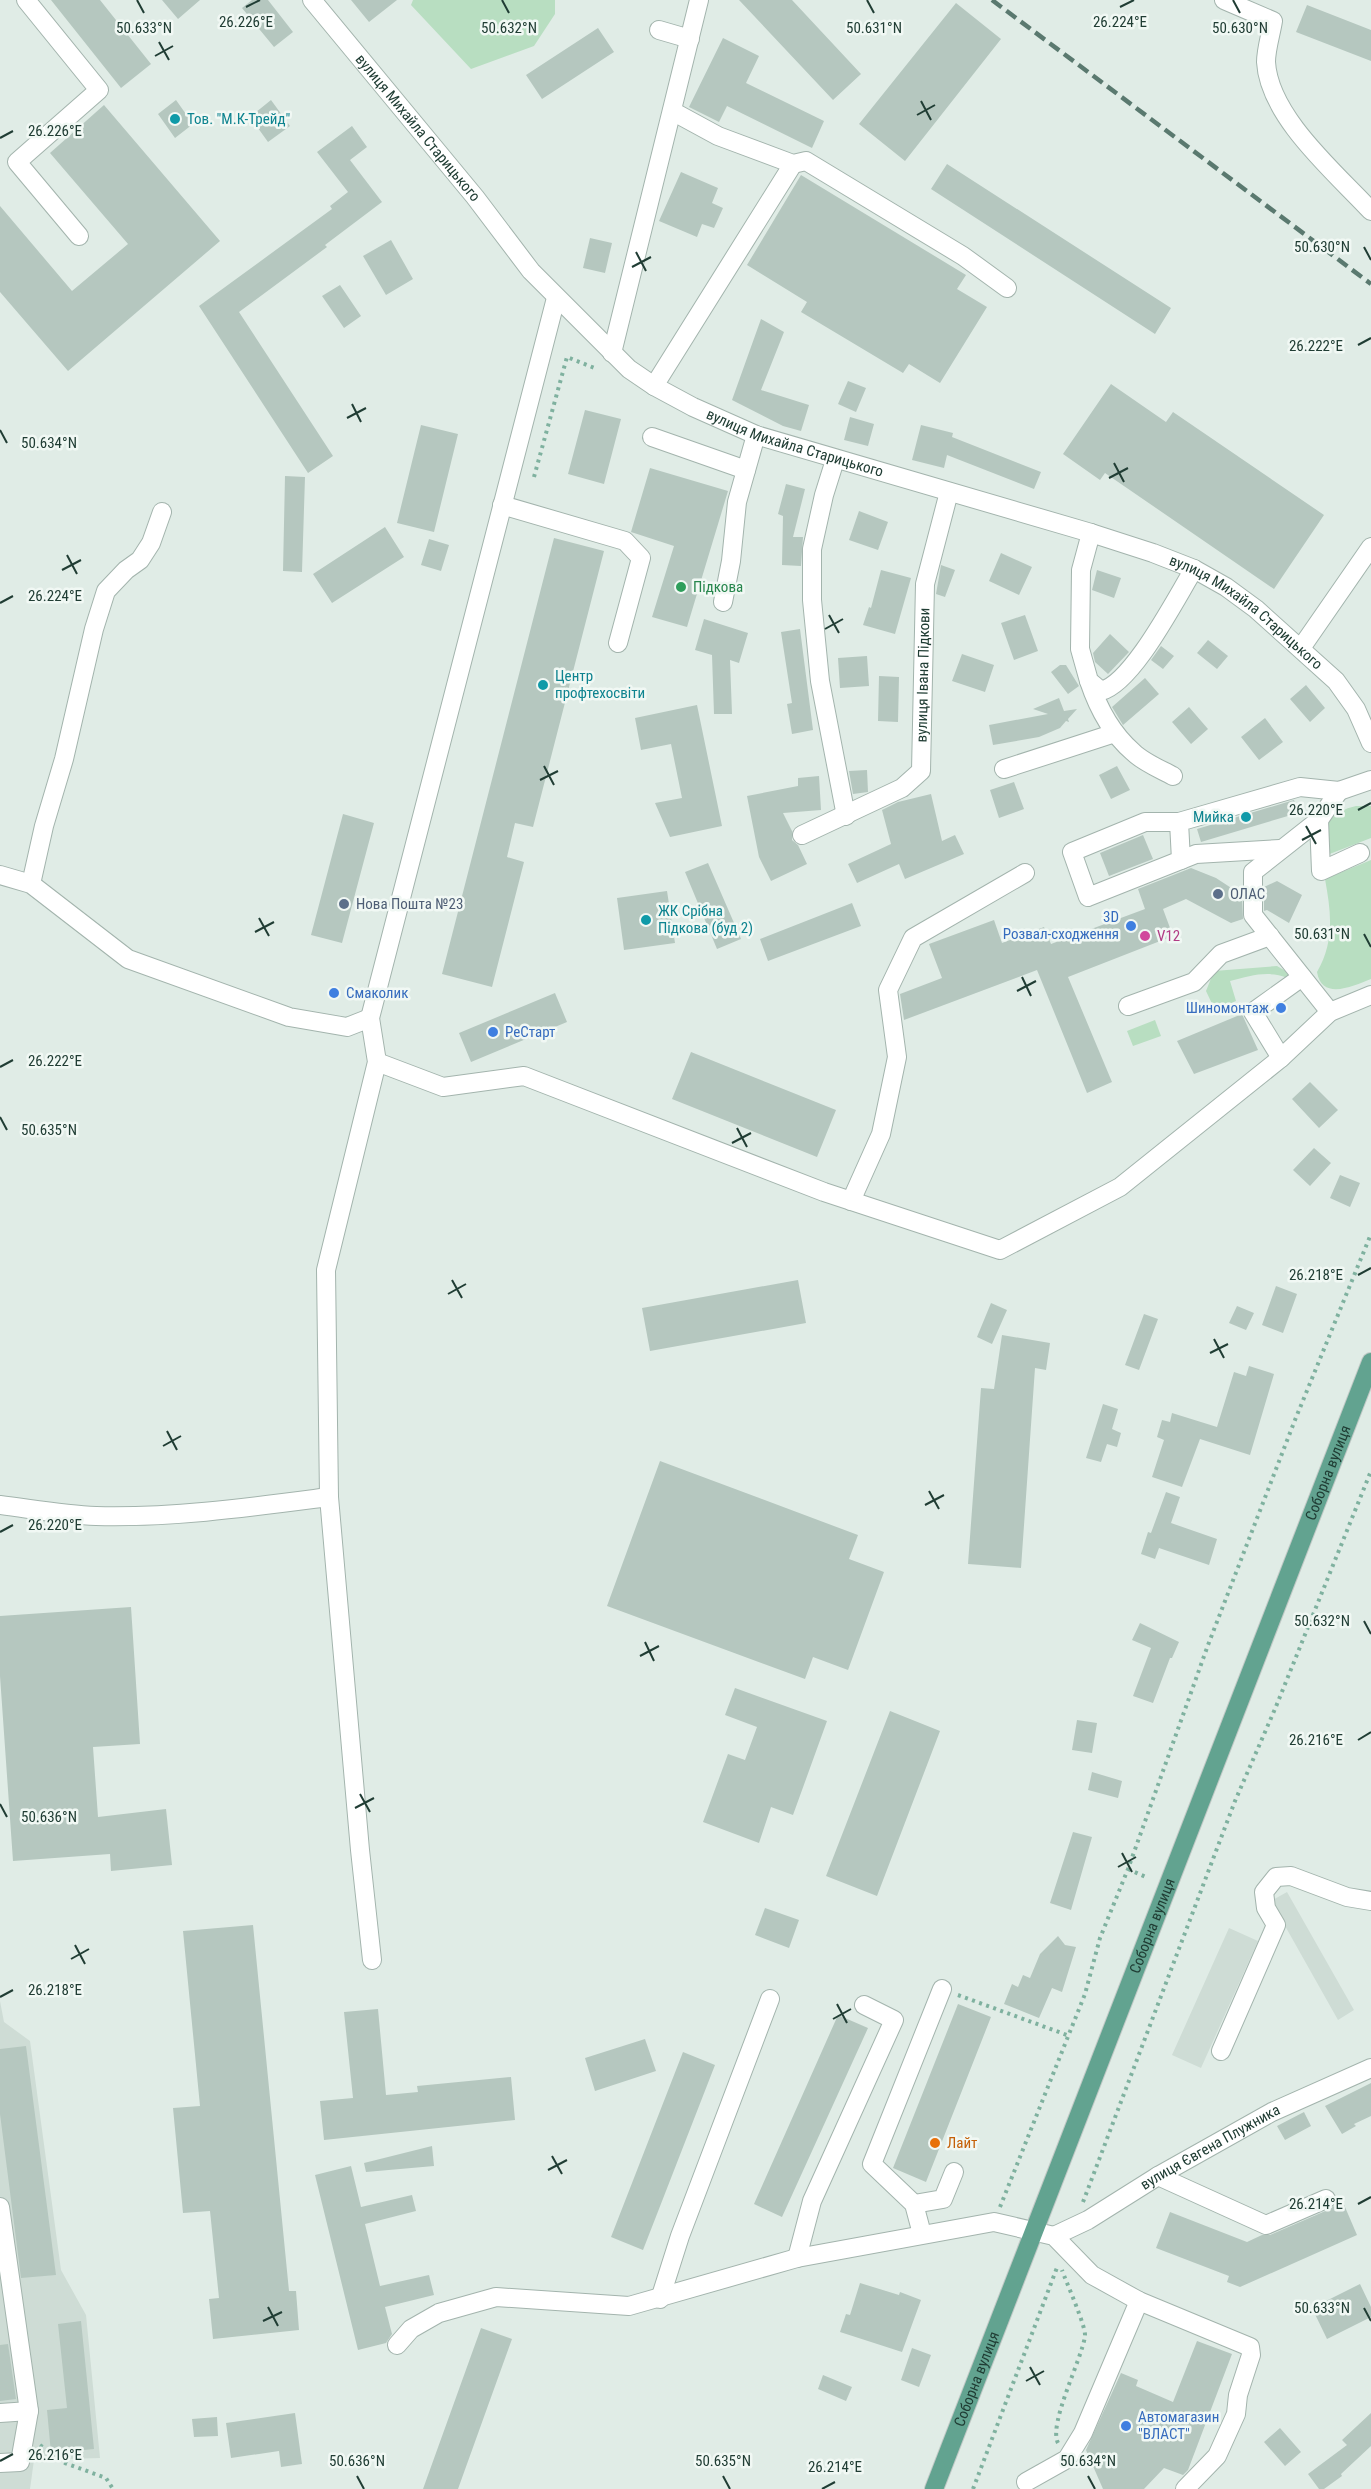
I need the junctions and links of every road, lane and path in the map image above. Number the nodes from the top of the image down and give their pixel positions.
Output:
1 (26, 0) edge
2 (312, 0) edge
3 (699, 0) edge
4 (1224, 0) edge
5 (659, 30) dead end
6 (690, 39) junction
7 (672, 111) junction
8 (793, 164) junction
9 (1371, 211) edge
10 (79, 236) dead end
11 (1007, 288) dead end
12 (555, 298) junction
13 (612, 353) junction
14 (597, 369) dead end
15 (654, 386) junction
16 (756, 435) junction
17 (652, 437) dead end
18 (835, 460) junction
19 (746, 470) junction
20 (534, 477) dead end
21 (949, 492) junction
22 (502, 505) junction
23 (162, 512) dead end
24 (1091, 533) junction
25 (1371, 547) edge
26 (1194, 569) junction
27 (723, 602) dead end
28 (618, 643) dead end
29 (1301, 648) junction
30 (1089, 681) junction
31 (1115, 733) junction
32 (1371, 743) edge
33 (1004, 769) dead end
34 (1173, 777) dead end
35 (1371, 780) edge
36 (1339, 791) junction
37 (846, 816) junction
38 (1319, 820) junction
39 (1179, 822) junction
40 (802, 835) dead end
41 (1280, 849) junction
42 (1360, 853) dead end
43 (1181, 860) junction
44 (1025, 873) dead end
45 (0, 875) edge
46 (31, 884) junction
47 (1270, 936) junction
48 (1302, 977) junction
49 (1371, 995) edge
50 (1128, 1006) dead end
51 (1330, 1012) junction
52 (370, 1018) junction
53 (1281, 1058) junction
54 (377, 1062) junction
55 (851, 1201) junction
56 (1371, 1234) edge
57 (1371, 1362) edge
58 (1371, 1471) edge
59 (329, 1497) junction
60 (0, 1505) edge
61 (1128, 1869) junction
62 (1148, 1878) dead end
63 (1371, 1901) edge
64 (372, 1960) dead end
65 (942, 1989) joint
66 (770, 1999) dead end
67 (864, 2005) dead end
68 (1067, 2035) junction
69 (1221, 2051) dead end
70 (1371, 2068) edge
71 (954, 2172) dead end
72 (1158, 2176) junction
73 (1326, 2199) dead end
74 (914, 2204) junction
75 (0, 2207) edge
76 (994, 2222) junction
77 (1073, 2227) junction
78 (1034, 2230) junction
79 (2, 2233) edge
80 (922, 2234) junction
81 (1054, 2236) junction
82 (797, 2258) junction
83 (660, 2300) junction
84 (1139, 2301) junction
85 (397, 2345) dead end
86 (29, 2411) junction
87 (0, 2413) edge
88 (25, 2434) junction
89 (1067, 2459) junction
90 (0, 2463) edge
91 (1026, 2481) dead end
92 (113, 2489) edge
93 (934, 2489) edge
94 (973, 2489) edge
95 (1185, 2489) edge

1 - 10 street
2 - 12 street, вулиця Михайла Старицького
3 - 6 street
4 - 9 street
5 - 6 street
6 - 7 street
7 - 8 street
7 - 13 street
8 - 11 street
8 - 15 street
12 - 13 street, вулиця Михайла Старицького
12 - 22 street
13 - 15 street, вулиця Михайла Старицького
14 - 20 path
15 - 16 street, вулиця Михайла Старицького
16 - 18 street, вулиця Михайла Старицького
16 - 19 street
17 - 19 street
18 - 21 street, вулиця Михайла Старицького
18 - 37 street
19 - 27 street
21 - 24 street, вулиця Михайла Старицького
21 - 37 street, вулиця Івана Підкови
22 - 28 street
22 - 52 street
23 - 46 street
24 - 26 street, вулиця Михайла Старицького
24 - 30 street
25 - 29 street
26 - 29 street, вулиця Михайла Старицького
26 - 30 street
29 - 32 street, вулиця Михайла Старицького
30 - 31 street
31 - 33 street
31 - 34 street
35 - 36 street
36 - 38 street
36 - 39 street
37 - 40 street, вулиця Івана Підкови
38 - 41 street
38 - 42 street
39 - 43 street
39 - 43 street
41 - 43 street
41 - 47 street
44 - 55 street
45 - 46 street
46 - 52 street
47 - 48 street
47 - 50 street
48 - 51 street
48 - 53 street
49 - 51 street
51 - 53 street
52 - 54 street
53 - 55 street
54 - 55 street
54 - 59 street
56 - 61 path
57 - 78 main road, Соборна вулиця
58 - 77 path
59 - 60 street
59 - 64 street
61 - 62 path
61 - 68 path
63 - 69 street
65 - 68 path
65 - 74 street
66 - 83 street
67 - 82 street
68 - 76 path
70 - 72 street, вулиця Євгена Плужника
71 - 74 street
72 - 73 street
72 - 77 street, вулиця Євгена Плужника
74 - 80 street
75 - 79 street
76 - 78 street
76 - 80 street
77 - 81 street, вулиця Євгена Плужника
78 - 81 street
78 - 93 main road, Соборна вулиця
79 - 86 street
80 - 82 street
81 - 84 street
82 - 83 street
83 - 85 street
84 - 89 street
84 - 95 street
86 - 87 street
86 - 88 street
88 - 90 street
88 - 92 path
89 - 91 street
89 - 94 path

